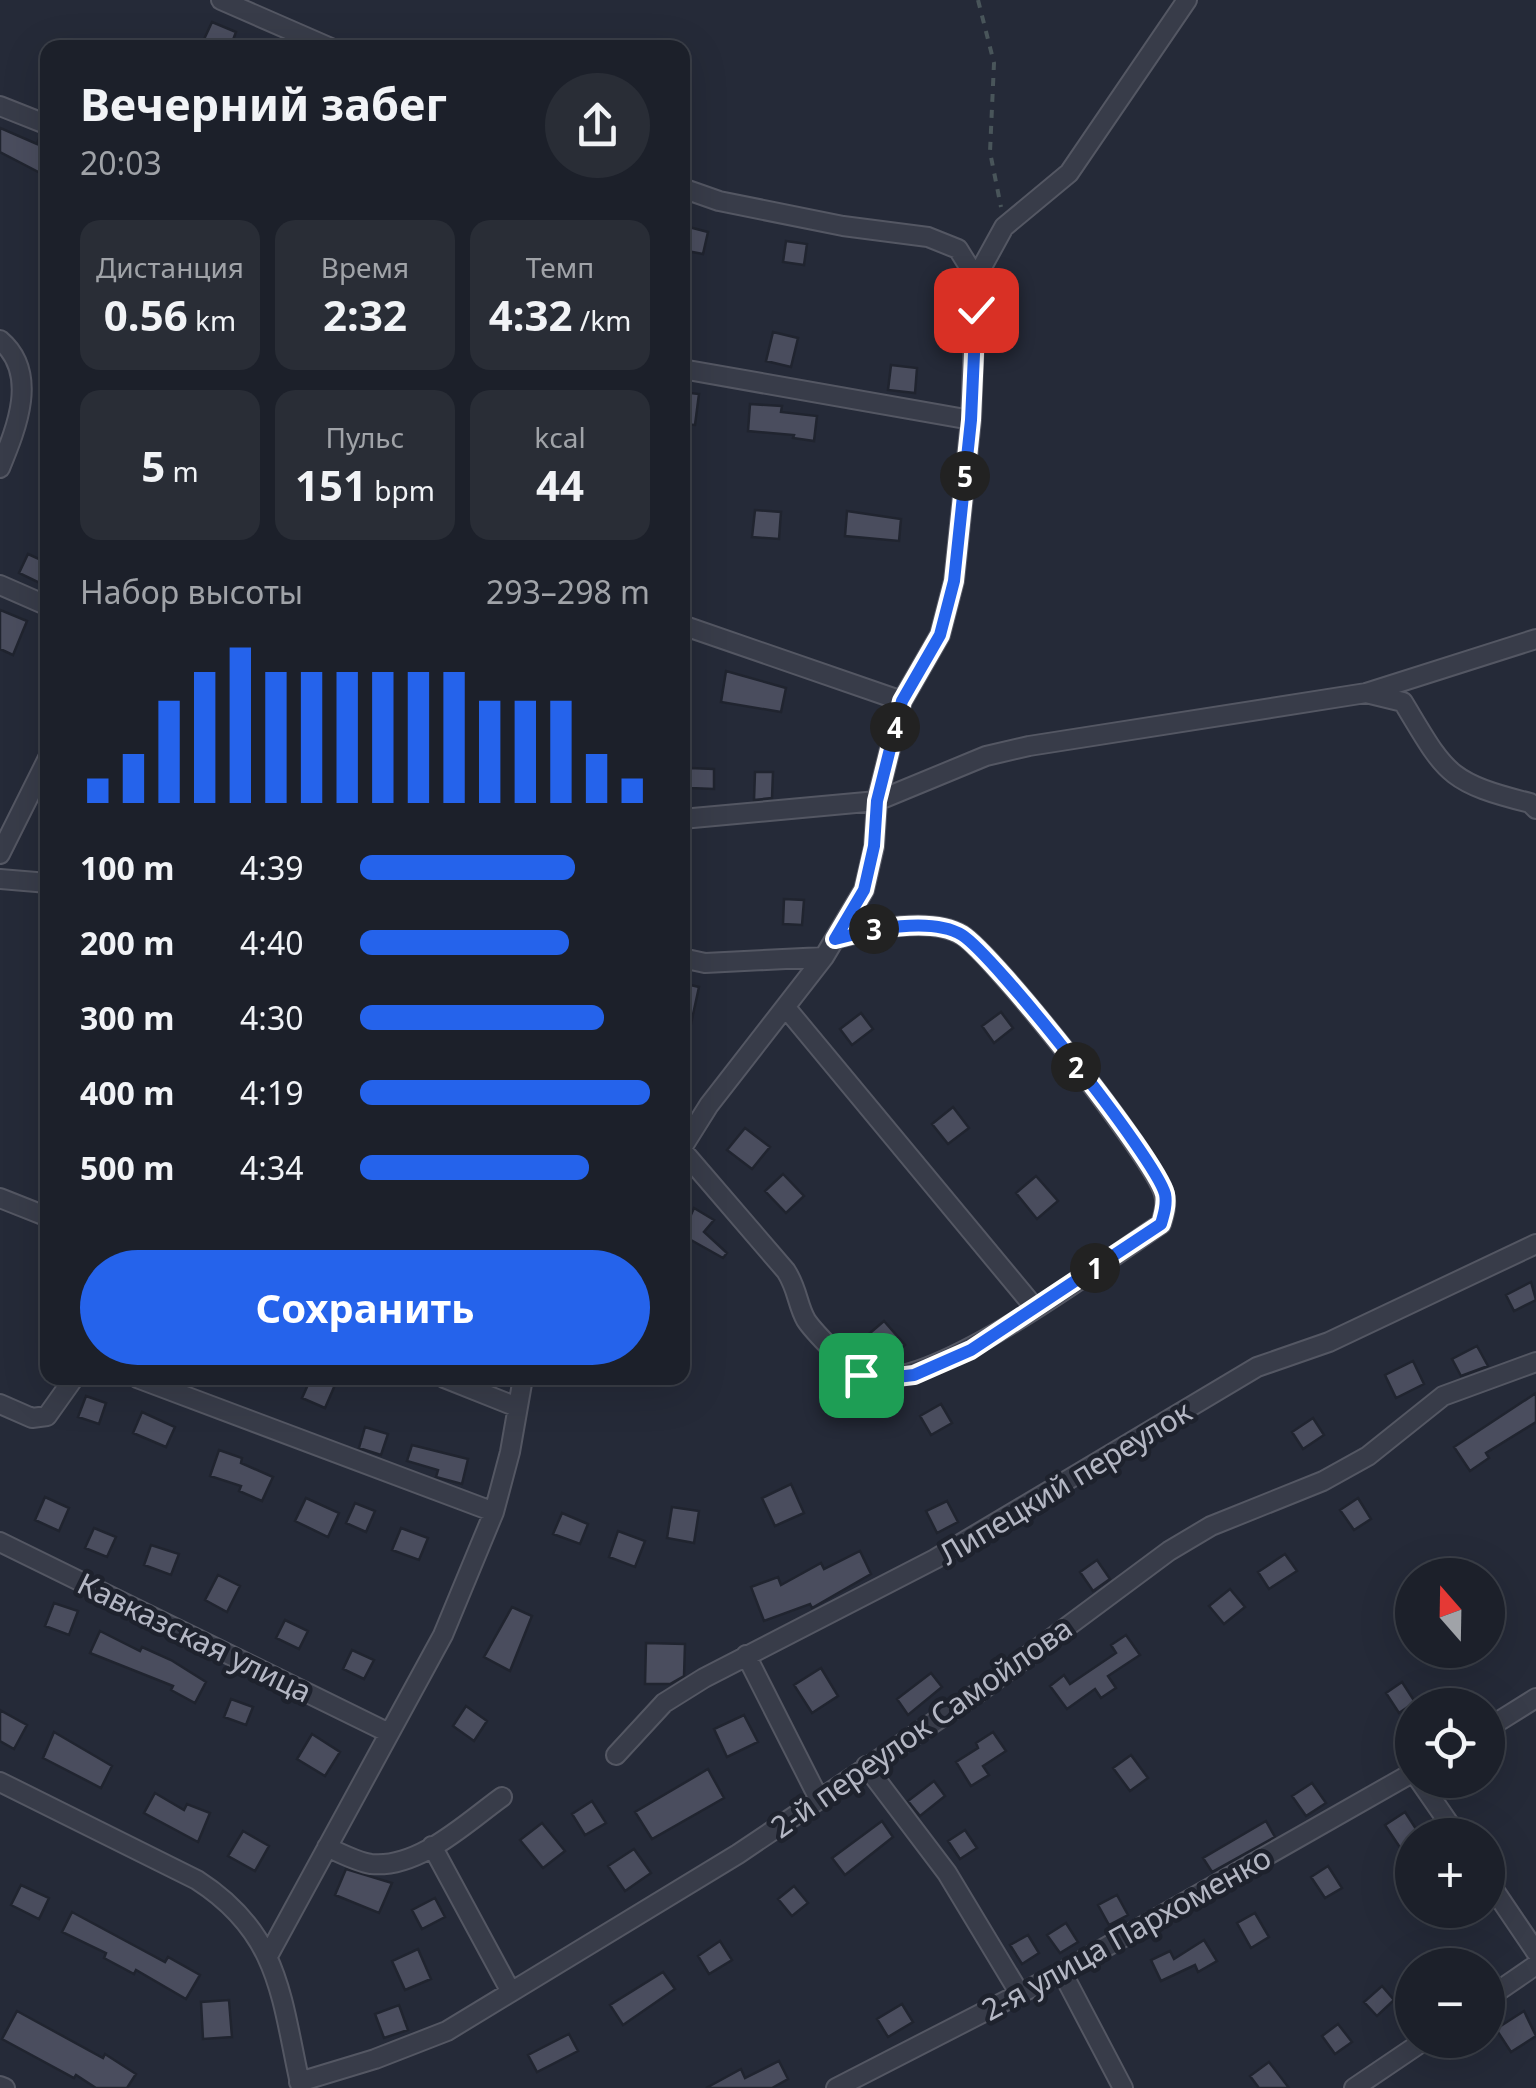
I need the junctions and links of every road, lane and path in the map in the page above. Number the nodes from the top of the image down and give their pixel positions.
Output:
1 (220, 0) edge
2 (978, 0) edge
3 (1187, 0) edge
4 (312, 40) edge
5 (0, 106) edge
6 (40, 123) edge
7 (690, 191) edge
8 (1004, 226) junction
9 (976, 278) junction
10 (0, 340) edge
11 (690, 369) edge
12 (971, 420) junction
13 (0, 468) edge
14 (0, 586) edge
15 (40, 603) edge
16 (690, 629) edge
17 (1536, 638) edge
18 (1366, 693) junction
19 (902, 701) junction
20 (40, 774) edge
21 (877, 801) junction
22 (1536, 809) edge
23 (690, 817) edge
24 (0, 854) edge
25 (0, 879) edge
26 (40, 882) edge
27 (835, 939) junction
28 (824, 957) junction
29 (690, 960) edge
30 (786, 1009) junction
31 (690, 1136) edge
32 (690, 1157) edge
33 (0, 1198) edge
34 (40, 1214) edge
35 (1536, 1244) edge
36 (1034, 1308) junction
37 (1536, 1362) edge
38 (69, 1385) edge
39 (157, 1385) edge
40 (462, 1385) edge
41 (521, 1385) edge
42 (0, 1404) edge
43 (517, 1407) junction
44 (494, 1512) junction
45 (0, 1542) edge
46 (746, 1655) junction
47 (1536, 1698) edge
48 (1505, 1717) edge
49 (389, 1733) junction
50 (616, 1755) dead end
51 (866, 1766) junction
52 (0, 1782) edge
53 (1395, 1782) edge
54 (502, 1796) dead end
55 (818, 1797) junction
56 (432, 1846) junction
57 (327, 1848) junction
58 (1505, 1906) edge
59 (1536, 1952) edge
60 (268, 1956) junction
61 (1536, 1965) edge
62 (1062, 1972) junction
63 (1505, 1986) edge
64 (511, 1992) junction
65 (1020, 1994) junction
66 (1398, 2058) edge
67 (300, 2085) edge
68 (836, 2088) edge
69 (1123, 2088) edge
70 (1354, 2088) edge

1 - 4 street
2 - 8 path
3 - 8 street
5 - 6 street
7 - 9 street
8 - 9 street
9 - 12 street
10 - 13 street
11 - 12 street
12 - 19 street
14 - 15 street
16 - 19 street
17 - 18 street
18 - 21 street
18 - 22 street
19 - 21 street
20 - 24 street
21 - 23 street
21 - 27 street
25 - 26 street
27 - 28 street
27 - 36 street
28 - 29 street
28 - 30 street
30 - 31 street
30 - 36 street
32 - 36 street
33 - 34 street
35 - 46 street, Липецкий переулок
37 - 51 street, 2-й переулок Самойлова
38 - 42 street
39 - 44 street
40 - 43 street
41 - 43 street
43 - 44 street
44 - 49 street
45 - 49 street, Кавказская улица
46 - 50 street, Липецкий переулок
46 - 55 street
47 - 48 street
49 - 57 street
51 - 55 street, 2-й переулок Самойлова
51 - 65 street
52 - 60 street
53 - 62 street, 2-я улица Пархоменко
54 - 56 street
55 - 64 street, 2-й переулок Самойлова
56 - 57 street
56 - 64 street
57 - 60 street
58 - 59 street
60 - 67 street
61 - 63 street
62 - 65 street, 2-я улица Пархоменко
62 - 69 street
64 - 67 street, 2-й переулок Самойлова
65 - 68 street, 2-я улица Пархоменко
66 - 70 street

